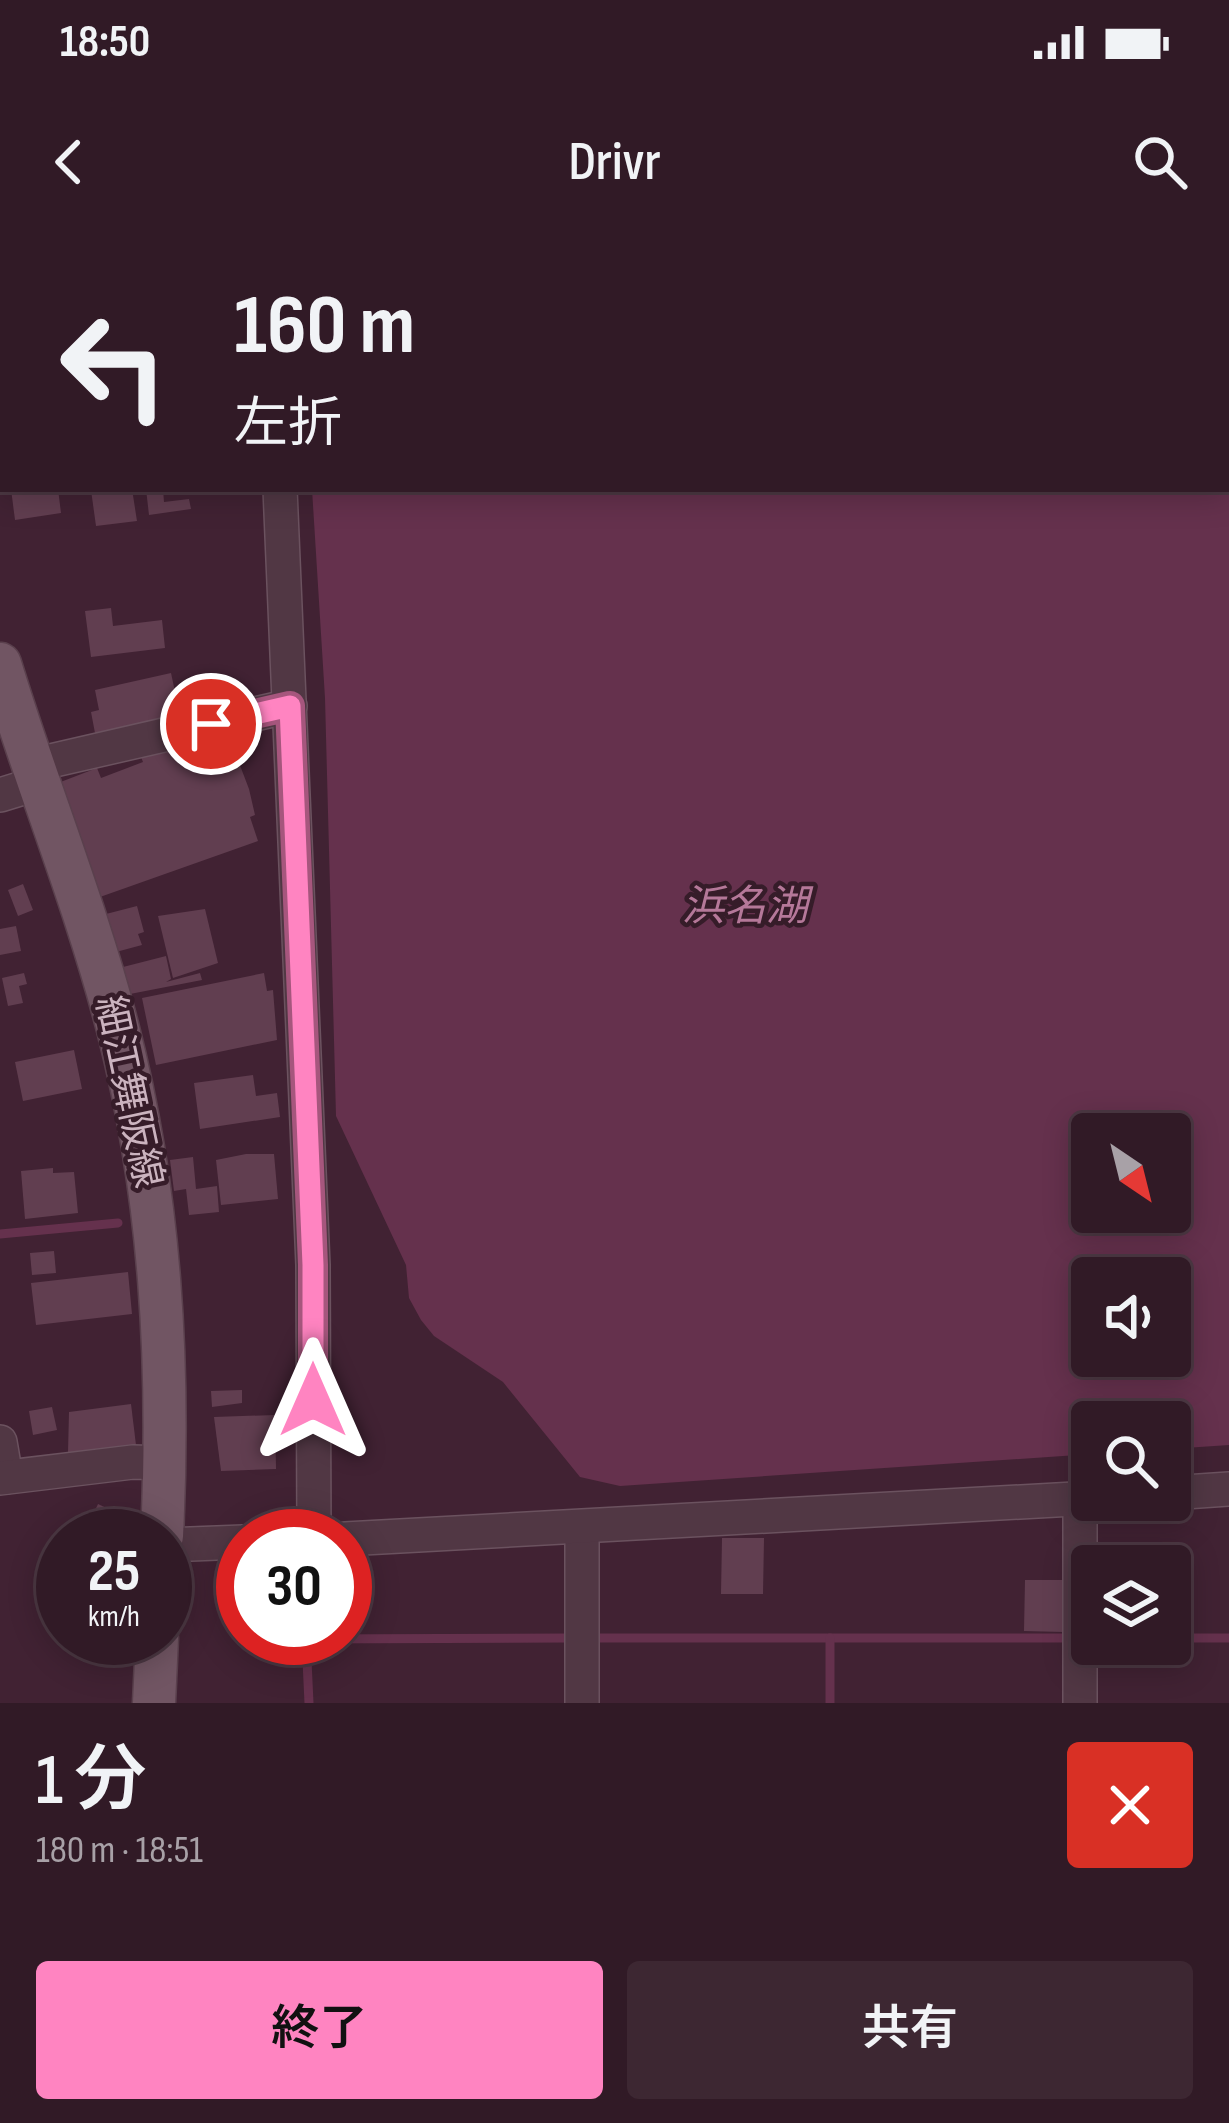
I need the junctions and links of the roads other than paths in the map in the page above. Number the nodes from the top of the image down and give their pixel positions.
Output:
1 (280, 492) edge
2 (0, 664) edge
3 (290, 706) junction
4 (24, 781) edge
5 (0, 1442) edge
6 (165, 1463) junction
7 (3, 1478) edge
8 (1229, 1489) edge
9 (1191, 1492) edge
10 (1071, 1499) edge
11 (163, 1509) edge
12 (314, 1509) edge
13 (1085, 1521) edge
14 (582, 1529) junction
15 (372, 1538) edge
16 (156, 1665) edge
17 (154, 1703) edge
18 (582, 1703) edge
19 (1080, 1703) edge

1 - 3 street
2 - 4 main road, 細江舞阪線
3 - 4 street
3 - 12 street
4 - 6 main road, 細江舞阪線
5 - 7 street
6 - 7 street
6 - 11 main road, 細江舞阪線
8 - 9 street
10 - 14 street
13 - 19 street
14 - 15 street
14 - 18 street
16 - 17 main road

